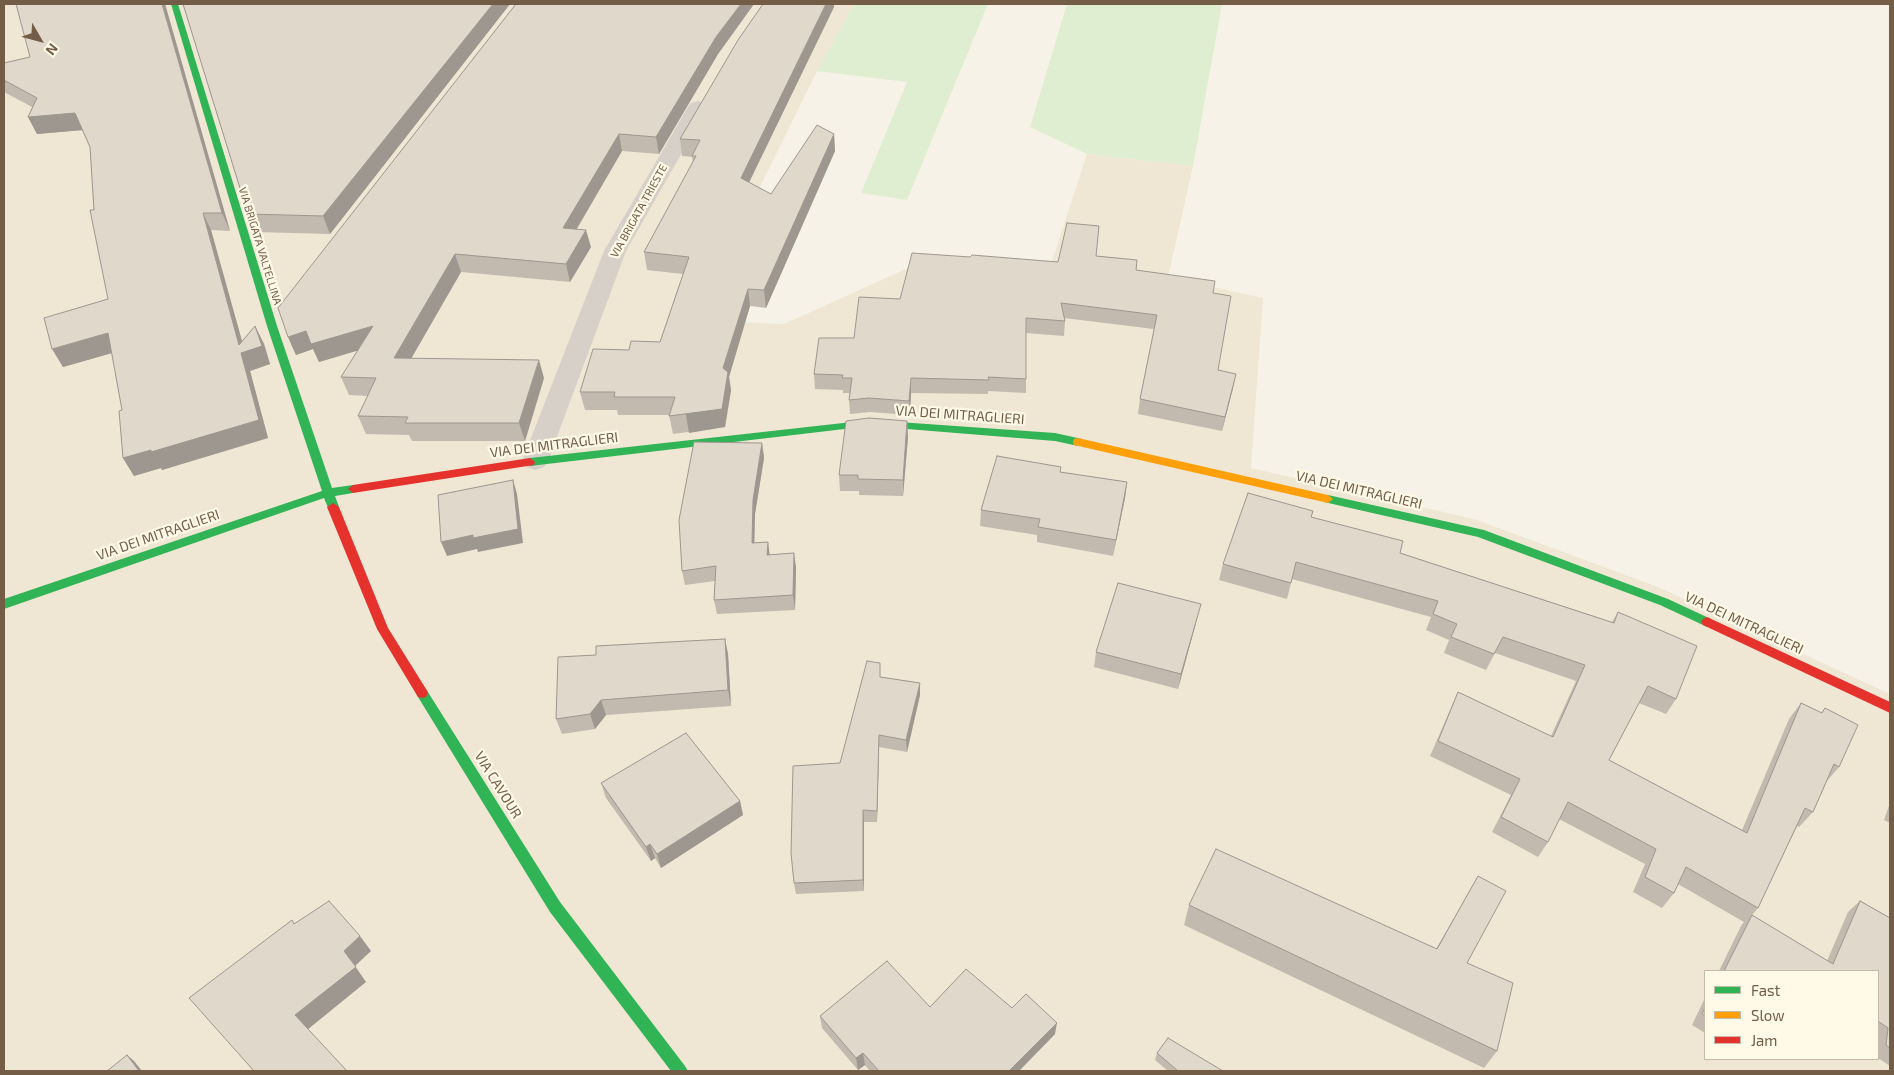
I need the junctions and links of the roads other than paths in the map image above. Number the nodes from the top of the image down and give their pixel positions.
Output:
1 (174, 4) edge
2 (709, 89) edge
3 (535, 461) junction
4 (327, 493) junction
5 (4, 604) edge
6 (1890, 708) edge
7 (680, 1071) edge

1 - 4 street, VIA BRIGATA VALTELLINA
2 - 3 street, VIA BRIGATA TRIESTE
3 - 4 street, VIA DEI MITRAGLIERI
3 - 6 street, VIA DEI MITRAGLIERI
4 - 5 street, VIA DEI MITRAGLIERI
4 - 7 street, VIA CAVOUR

